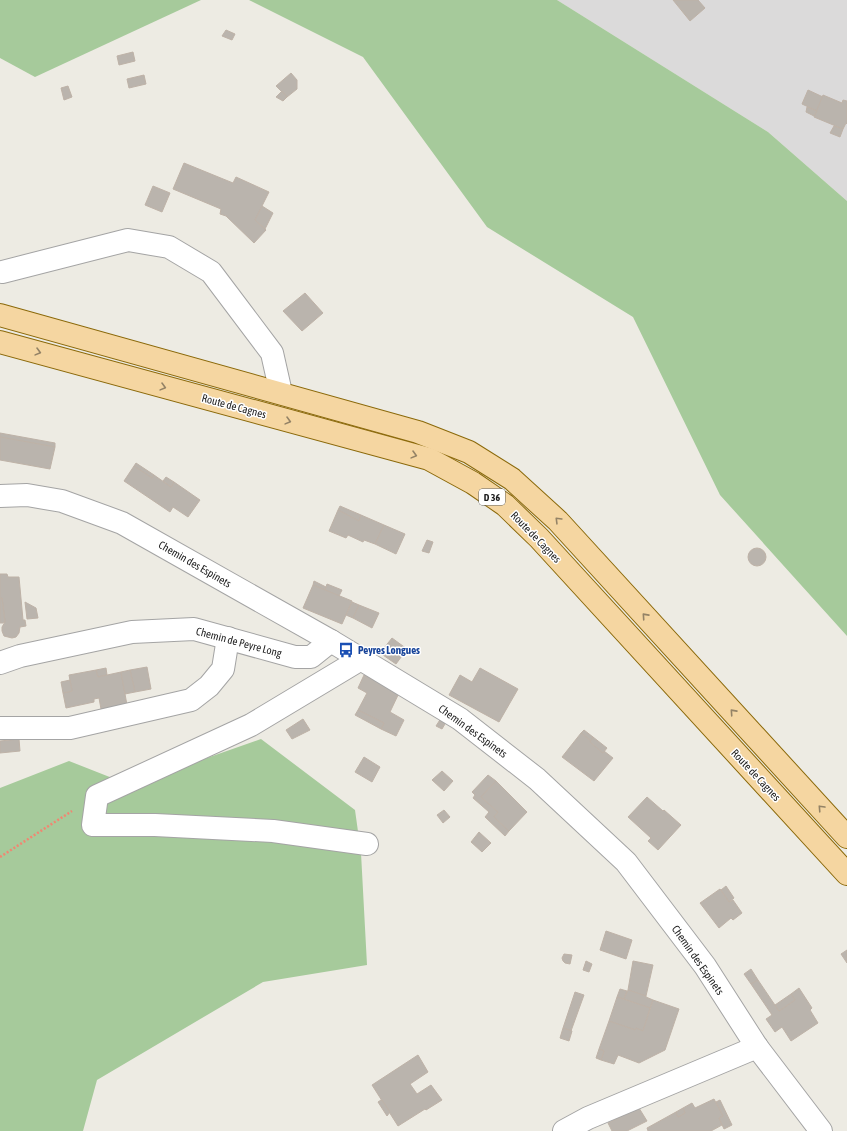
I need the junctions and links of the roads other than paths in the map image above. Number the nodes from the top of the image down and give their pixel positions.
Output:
1 (2, 272) dead end
2 (0, 315) edge
3 (0, 342) edge
4 (281, 393) junction
5 (0, 496) edge
6 (228, 638) junction
7 (331, 641) junction
8 (361, 659) junction
9 (0, 664) edge
10 (0, 728) edge
11 (847, 837) edge
12 (367, 844) dead end
13 (847, 874) edge
14 (757, 1047) junction
15 (564, 1131) edge
16 (821, 1131) edge

1 - 4 street
2 - 4 main road, D 36
3 -> 13 main road, Route de Cagnes / D 36
11 -> 4 main road, D 36
5 - 7 street, Chemin des Espinets
6 - 7 street, Chemin de Peyre Long
6 - 9 street, Chemin de Peyre Long
6 - 10 street
7 - 8 street, Chemin des Espinets
8 - 12 street
8 - 14 street, Chemin des Espinets
14 - 15 street
14 - 16 street, Chemin des Espinets

